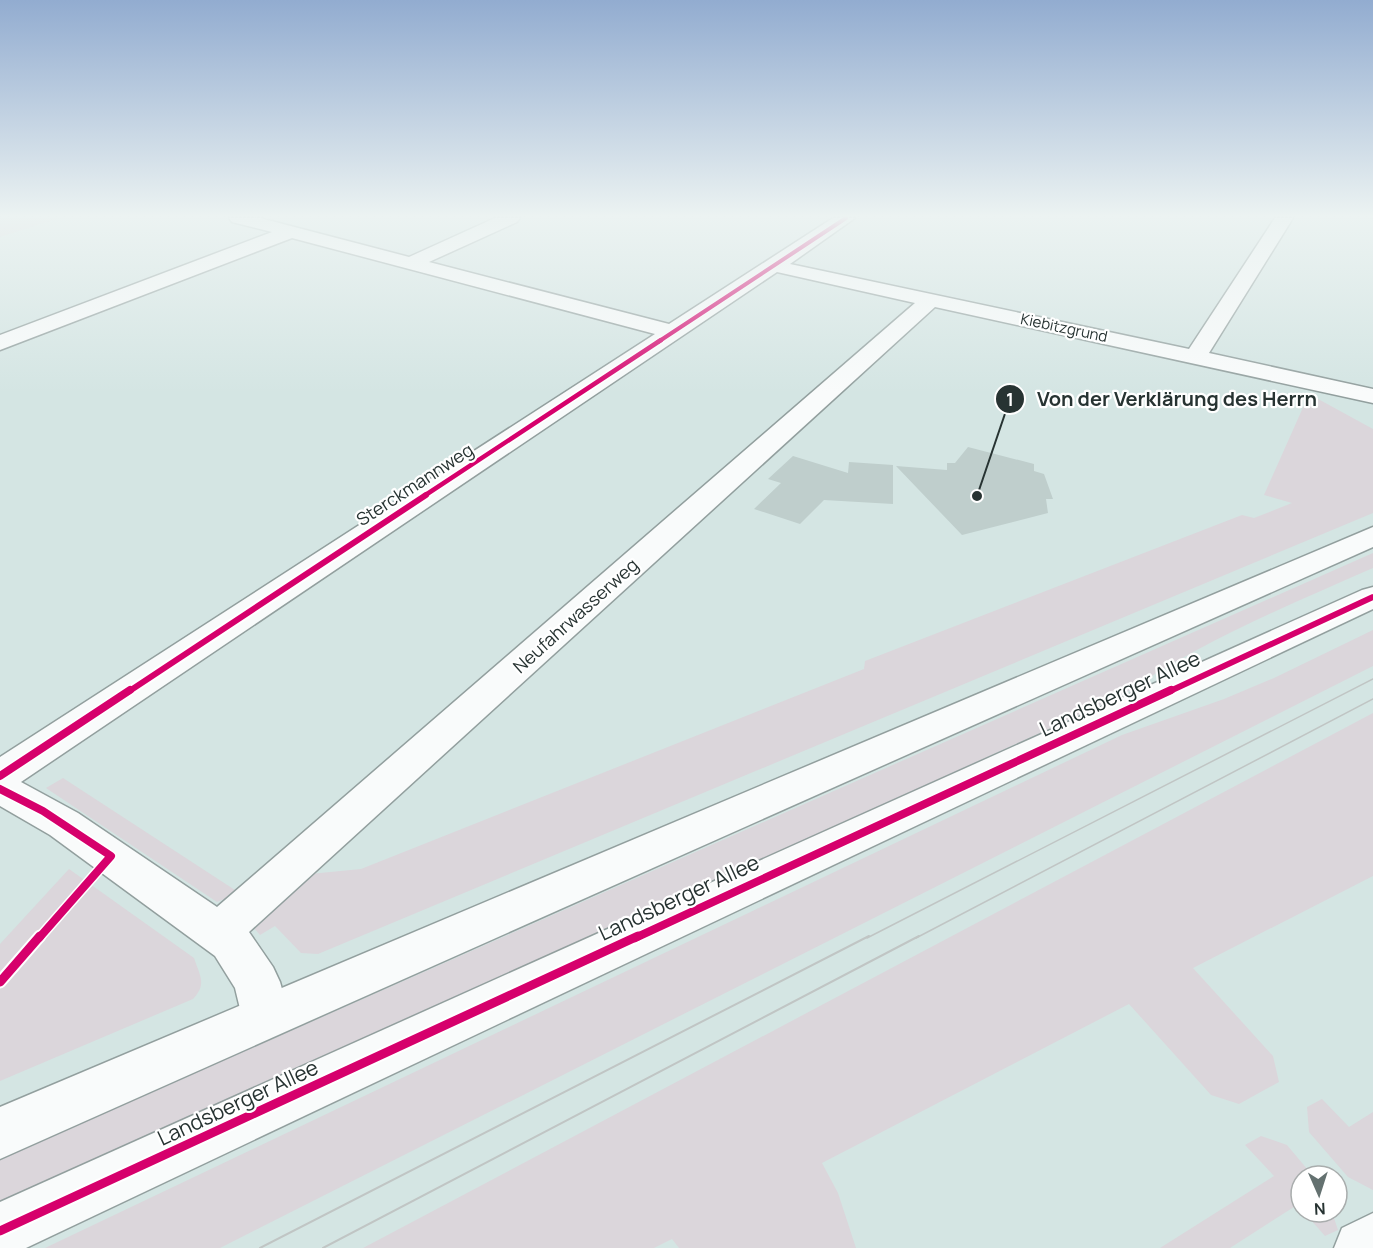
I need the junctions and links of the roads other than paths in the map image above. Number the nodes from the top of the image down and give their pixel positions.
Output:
1 (174, 276) edge
2 (458, 276) edge
3 (758, 276) edge
4 (822, 276) edge
5 (1247, 276) edge
6 (932, 300) junction
7 (673, 332) junction
8 (0, 343) edge
9 (1195, 357) junction
10 (1368, 400) edge
11 (1373, 536) edge
12 (1373, 597) edge
13 (0, 776) edge
14 (0, 789) edge
15 (219, 932) junction
16 (266, 1017) junction
17 (0, 1133) edge
18 (0, 1231) edge
19 (1373, 1241) edge
20 (1362, 1248) edge

1 - 8 street
2 - 7 street
3 - 7 street, Sterckmannweg
4 - 6 street, Kiebitzgrund
5 - 9 street
6 - 9 street, Kiebitzgrund
6 - 15 street, Neufahrwasserweg
7 - 13 street, Sterckmannweg
9 - 10 street, Kiebitzgrund
11 - 16 street
12 - 18 street, Landsberger Allee
14 - 15 street
15 - 16 street
16 - 17 street
19 - 20 street

